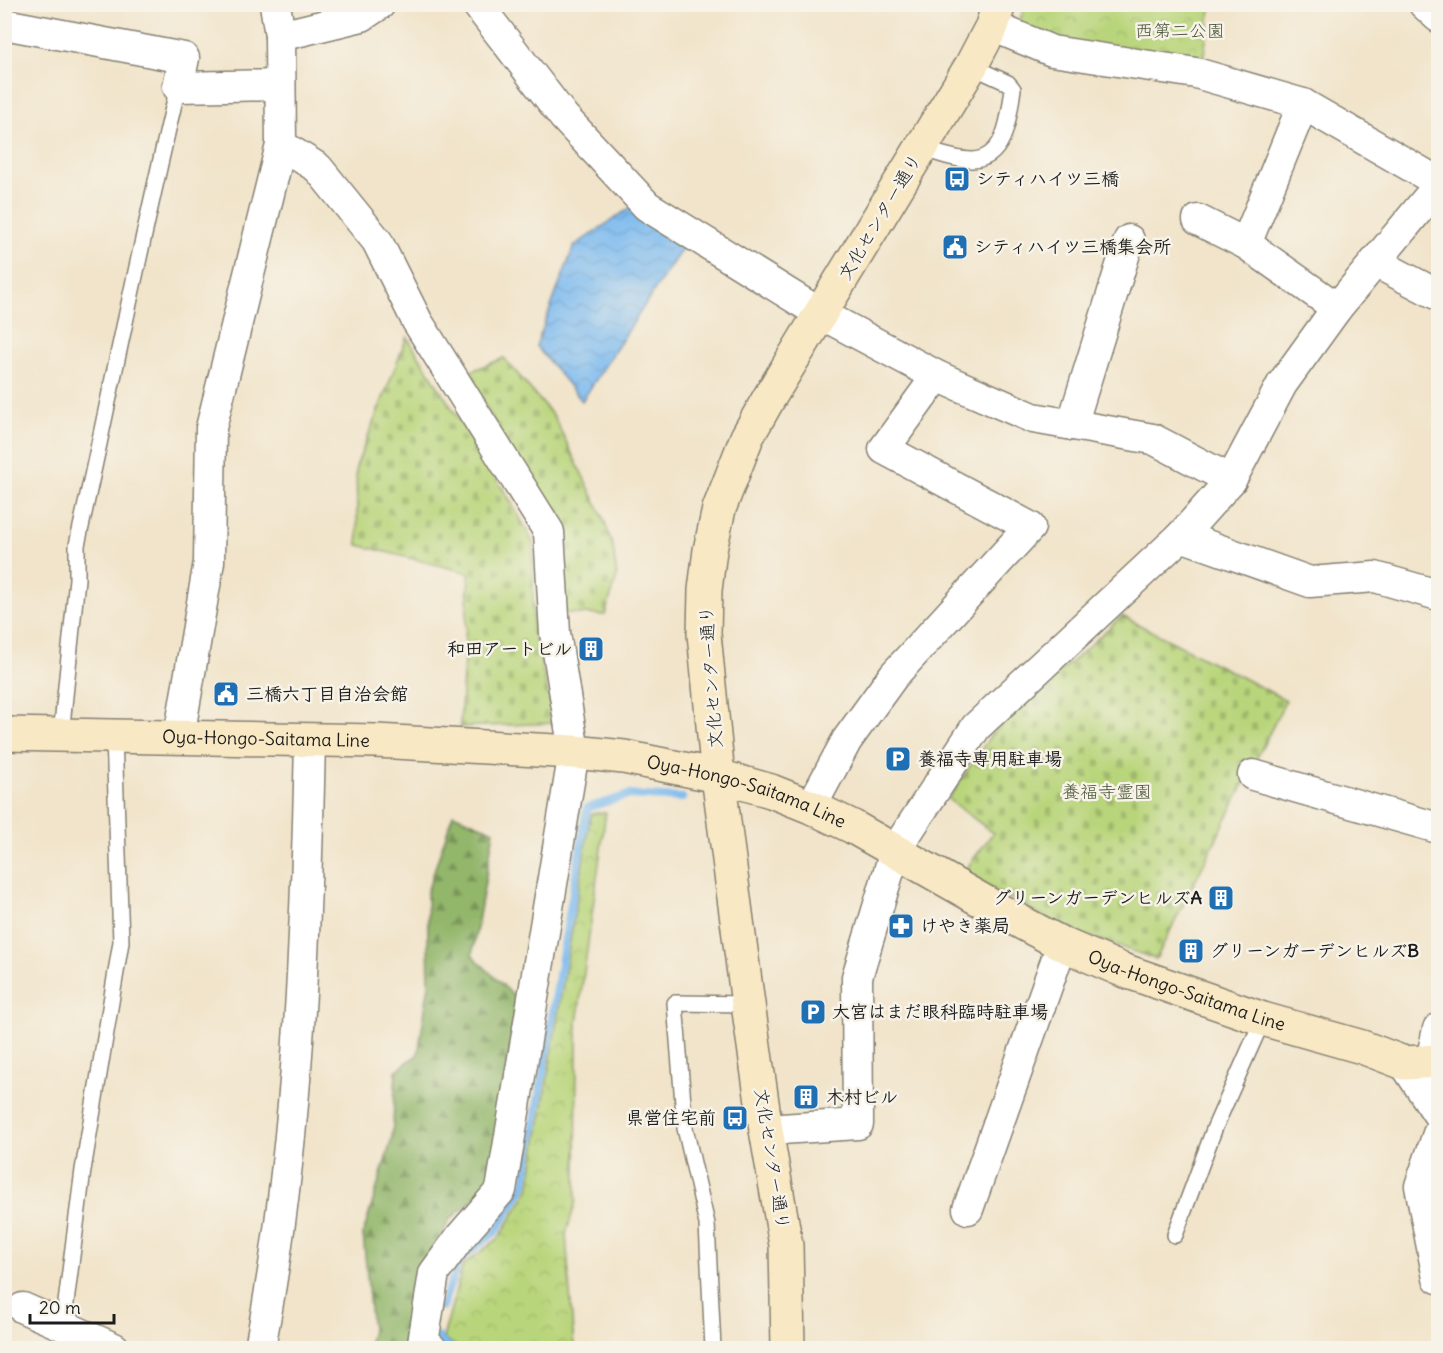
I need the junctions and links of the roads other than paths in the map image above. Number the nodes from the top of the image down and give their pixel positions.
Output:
1 (275, 4) edge
2 (380, 4) edge
3 (477, 4) edge
4 (1424, 4) edge
5 (995, 15) edge
6 (1438, 16) edge
7 (4, 24) edge
8 (280, 36) junction
9 (971, 66) junction
10 (279, 85) junction
11 (178, 87) junction
12 (1303, 104) junction
13 (281, 145) junction
14 (921, 148) junction
15 (1438, 184) edge
16 (1198, 220) dead end
17 (1129, 240) dead end
18 (1246, 244) junction
19 (1375, 262) junction
20 (1438, 296) edge
21 (1337, 308) junction
22 (821, 314) junction
23 (937, 376) junction
24 (1072, 425) junction
25 (1231, 480) junction
26 (1181, 536) junction
27 (1438, 596) edge
28 (4, 734) edge
29 (61, 735) junction
30 (114, 736) junction
31 (179, 737) junction
32 (310, 739) junction
33 (574, 752) junction
34 (1254, 775) dead end
35 (718, 776) junction
36 (811, 807) junction
37 (1438, 828) edge
38 (895, 851) junction
39 (1062, 944) junction
40 (748, 1004) junction
41 (1263, 1019) junction
42 (1438, 1029) edge
43 (1425, 1062) edge
44 (1438, 1114) edge
45 (766, 1130) junction
46 (1438, 1134) edge
47 (968, 1209) dead end
48 (1175, 1235) dead end
49 (1438, 1278) edge
50 (14, 1305) edge
51 (63, 1326) junction
52 (114, 1348) edge
53 (260, 1348) edge
54 (431, 1348) edge
55 (713, 1348) edge
56 (788, 1348) edge

1 - 8 street
2 - 8 street
3 - 22 street
4 - 6 street
5 - 9 main road, 文化センター通り
5 - 12 street
7 - 11 street
8 - 10 street
9 - 14 main road, 文化センター通り
9 - 14 lane
10 - 11 street
10 - 13 street
11 - 29 lane
12 - 15 street
12 - 18 street
13 - 31 street
13 - 33 street
14 - 22 main road, 文化センター通り
15 - 19 street
16 - 18 street
17 - 24 street
18 - 21 street
19 - 20 street
19 - 21 street
21 - 25 street
22 - 23 street
22 - 35 main road, 文化センター通り
23 - 24 street
23 - 36 street
24 - 25 street
25 - 26 street
26 - 27 street
26 - 38 street
28 - 29 main road, Oya-Hongo-Saitama Line
29 - 30 main road, Oya-Hongo-Saitama Line
30 - 31 main road, Oya-Hongo-Saitama Line
30 - 51 lane
31 - 32 main road, Oya-Hongo-Saitama Line
32 - 33 main road, Oya-Hongo-Saitama Line
32 - 53 street
33 - 35 main road, Oya-Hongo-Saitama Line
33 - 54 street
34 - 37 street
35 - 36 main road, Oya-Hongo-Saitama Line
35 - 40 main road, 文化センター通り
36 - 38 main road, Oya-Hongo-Saitama Line
38 - 39 main road, Oya-Hongo-Saitama Line
38 - 45 street
39 - 41 main road, Oya-Hongo-Saitama Line
39 - 47 street
40 - 45 main road, 文化センター通り
40 - 55 lane
41 - 43 main road, Oya-Hongo-Saitama Line
41 - 48 lane
42 - 43 street
43 - 44 street
45 - 56 main road, 文化センター通り
46 - 49 street
50 - 51 street
51 - 52 street

